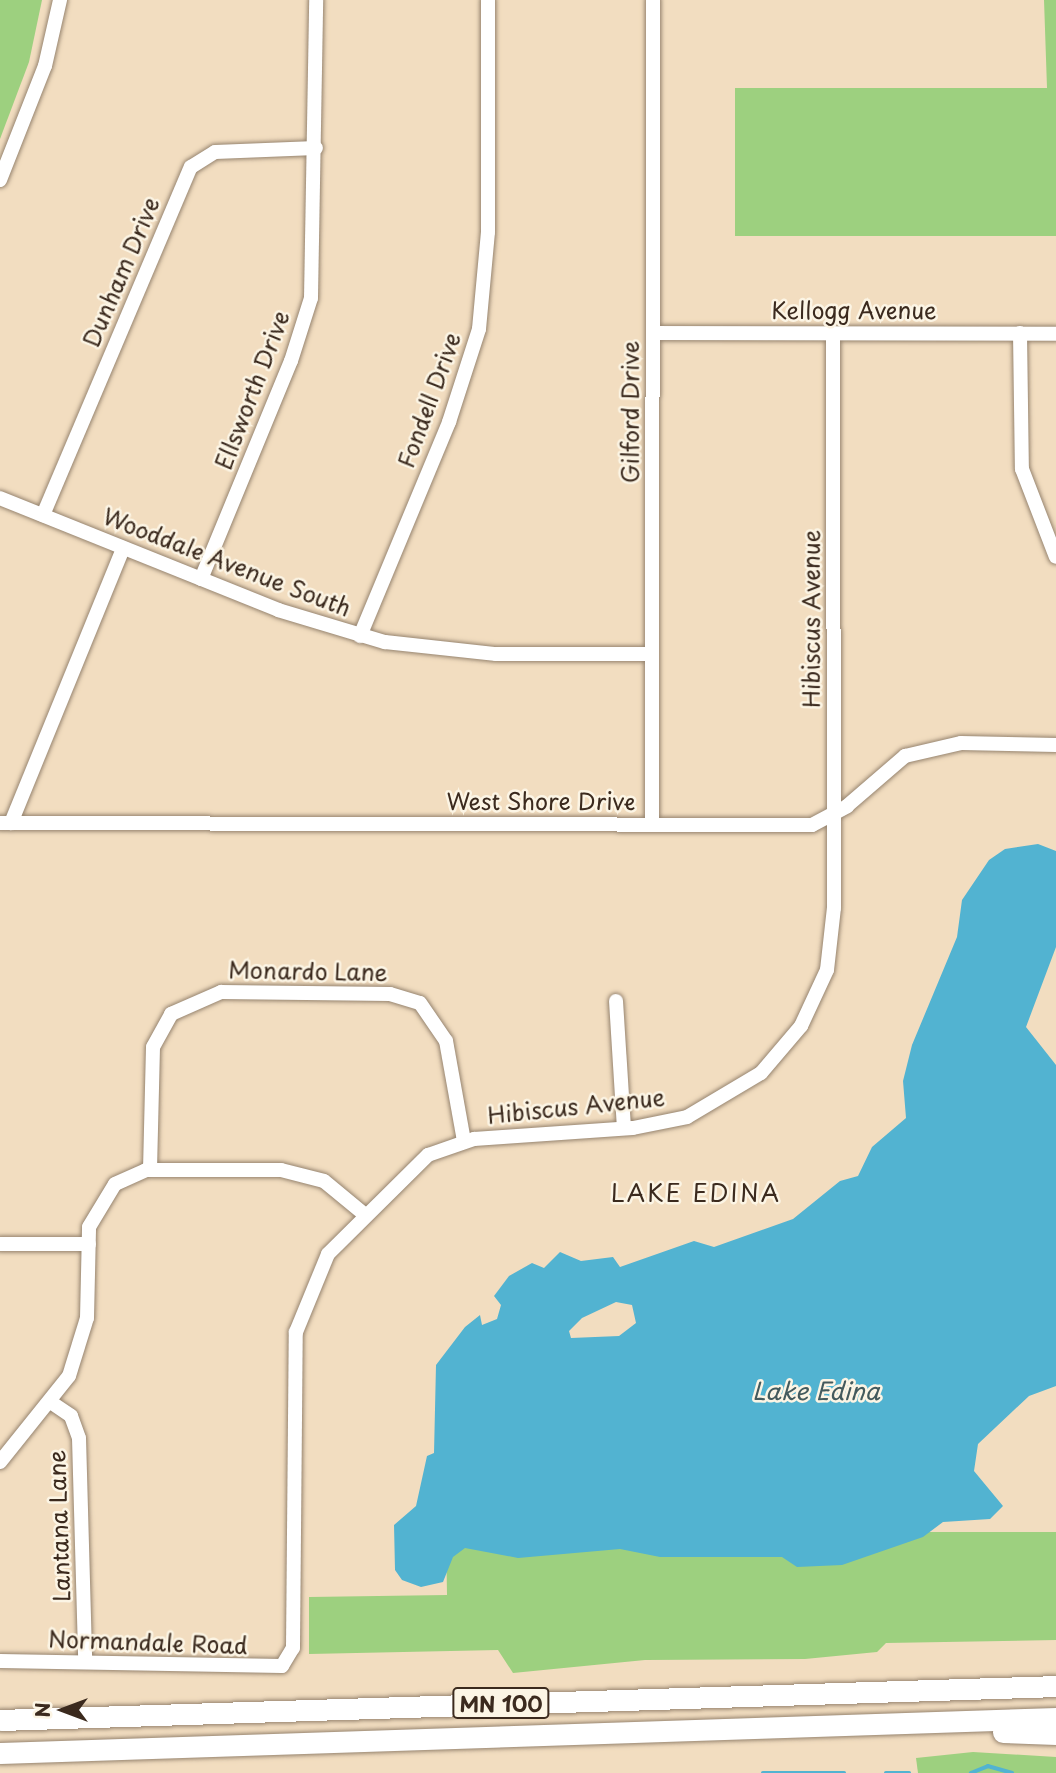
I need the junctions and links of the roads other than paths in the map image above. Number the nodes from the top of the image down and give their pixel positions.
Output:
1 (60, 0) edge
2 (316, 0) edge
3 (488, 0) edge
4 (653, 0) edge
5 (316, 148) junction
6 (0, 180) edge
7 (653, 333) junction
8 (833, 333) junction
9 (1020, 333) junction
10 (1056, 334) edge
11 (0, 498) edge
12 (43, 515) junction
13 (124, 548) junction
14 (1056, 557) edge
15 (201, 579) junction
16 (360, 636) junction
17 (652, 654) junction
18 (1056, 745) edge
19 (834, 814) junction
20 (6, 823) edge
21 (652, 824) junction
22 (616, 1001) dead end
23 (625, 1128) junction
24 (464, 1141) junction
25 (150, 1170) junction
26 (364, 1214) junction
27 (0, 1244) edge
28 (89, 1244) junction
29 (52, 1403) junction
30 (0, 1462) edge
31 (291, 1658) joint
32 (85, 1659) junction
33 (0, 1661) edge
34 (1056, 1675) edge
35 (1056, 1686) edge
36 (1002, 1688) junction
37 (1056, 1718) edge
38 (0, 1720) edge
39 (921, 1723) junction
40 (1056, 1734) edge
41 (0, 1753) edge

1 - 6 street
2 - 5 street, Ellsworth Drive
3 - 16 street, Fondell Drive
4 - 7 street, Gilford Drive
5 - 12 street, Dunham Drive
5 - 15 street, Ellsworth Drive
7 - 8 street, Kellogg Avenue
7 - 17 street, Gilford Drive
8 - 9 street, Kellogg Avenue
8 - 19 street, Hibiscus Avenue
9 - 10 street, Kellogg Avenue
9 - 14 street
11 - 12 street, Wooddale Avenue South
12 - 13 street, Wooddale Avenue South
13 - 15 street, Wooddale Avenue South
13 - 20 street
15 - 16 street, Wooddale Avenue South
16 - 17 street, Wooddale Avenue South
17 - 21 street, Gilford Drive
18 - 19 street, West Shore Drive
19 - 21 street, West Shore Drive
19 - 23 street, Hibiscus Avenue
20 - 21 street, West Shore Drive
22 - 23 street
23 - 24 street, Hibiscus Avenue
24 - 25 street, Monardo Lane
24 - 26 street, Hibiscus Avenue
25 - 26 street
25 - 28 street
26 - 31 street, Hibiscus Avenue
27 - 28 street
28 - 29 street
29 - 30 street
29 - 32 street, Lantana Lane
31 - 32 street, Normandale Road
32 - 33 street, Normandale Road
34 - 36 highway
35 - 36 highway, MN 100
36 - 38 highway, MN 100
37 - 39 highway, MN 100
39 - 40 highway
39 - 41 highway, MN 100

